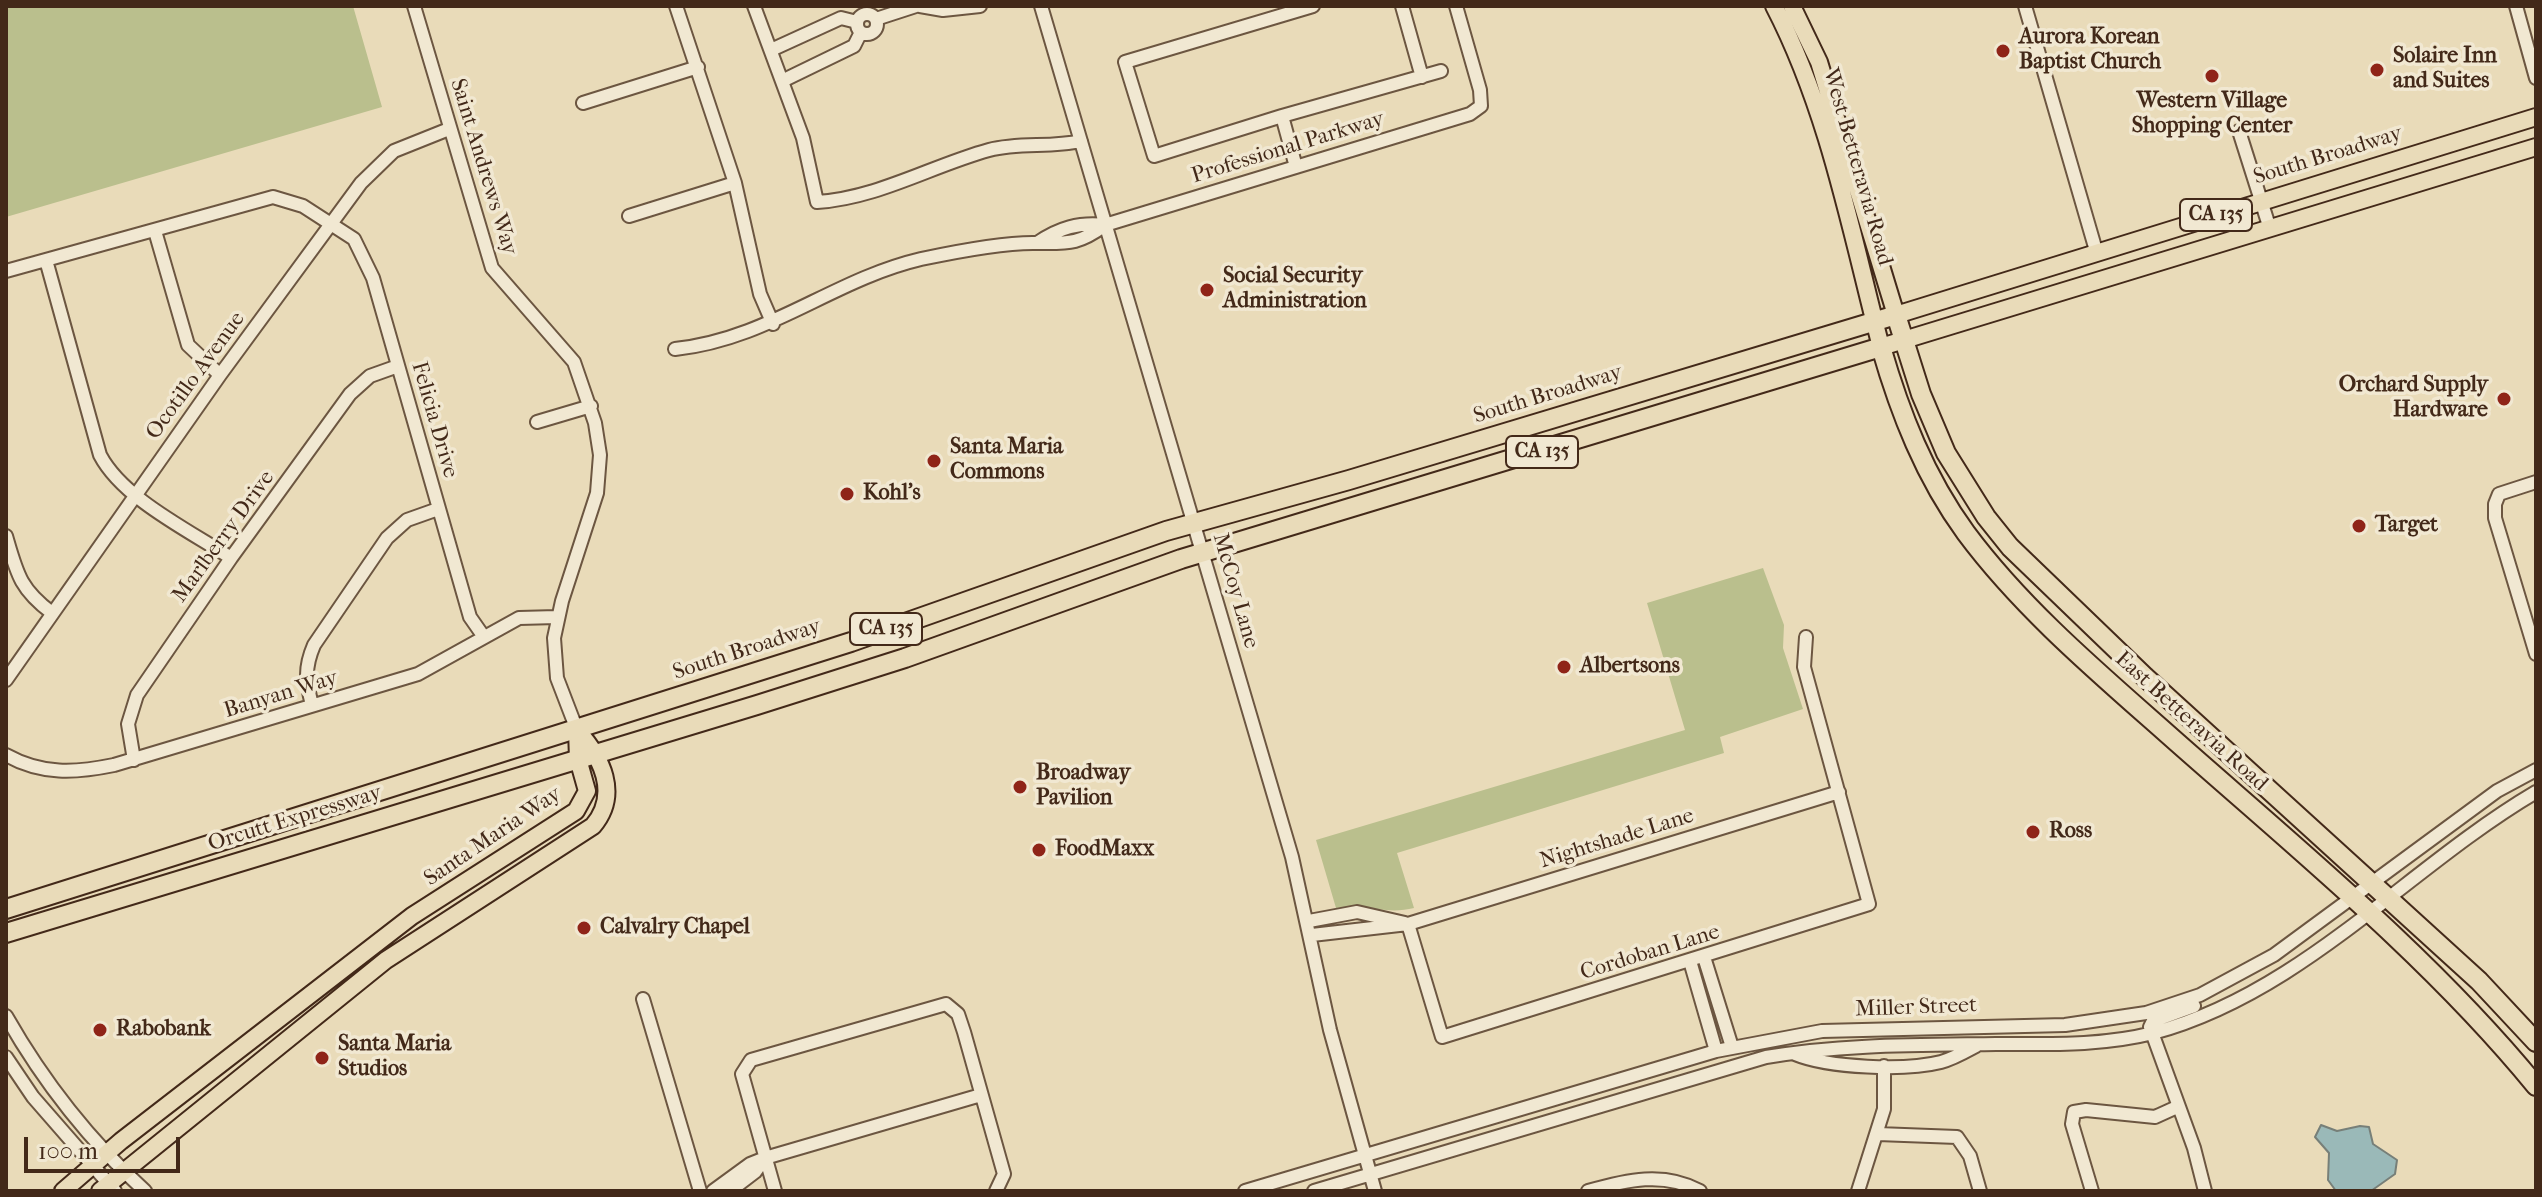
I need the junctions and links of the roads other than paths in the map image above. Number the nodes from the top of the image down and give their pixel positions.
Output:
1 (414, 6) edge
2 (676, 6) edge
3 (754, 6) edge
4 (918, 6) edge
5 (980, 6) edge
6 (1041, 6) edge
7 (1313, 6) edge
8 (1402, 6) edge
9 (1456, 6) edge
10 (1774, 6) edge
11 (1792, 6) edge
12 (2025, 6) edge
13 (2516, 6) edge
14 (859, 27) junction
15 (771, 50) junction
16 (698, 67) junction
17 (1441, 71) dead end
18 (1422, 77) junction
19 (2536, 78) edge
20 (782, 81) junction
21 (583, 103) dead end
22 (1282, 116) junction
23 (2536, 117) edge
24 (449, 129) junction
25 (2239, 131) dead end
26 (1081, 141) junction
27 (2536, 147) edge
28 (1296, 167) junction
29 (735, 183) junction
30 (2261, 201) junction
31 (2227, 212) junction
32 (629, 216) dead end
33 (332, 223) junction
34 (1105, 225) junction
35 (2270, 229) junction
36 (155, 231) junction
37 (2097, 254) junction
38 (46, 260) junction
39 (6, 271) edge
40 (2104, 279) junction
41 (1896, 315) junction
42 (1874, 322) junction
43 (773, 324) junction
44 (1903, 340) junction
45 (1881, 347) junction
46 (675, 349) dead end
47 (398, 366) junction
48 (220, 375) junction
49 (591, 406) junction
50 (537, 422) dead end
51 (1445, 451) junction
52 (1452, 479) junction
53 (2536, 482) edge
54 (136, 495) junction
55 (438, 509) junction
56 (1194, 523) junction
57 (6, 536) edge
58 (1203, 553) junction
59 (231, 558) junction
60 (52, 613) junction
61 (557, 617) junction
62 (484, 637) junction
63 (1806, 637) dead end
64 (2535, 647) edge
65 (6, 680) edge
66 (2174, 704) junction
67 (312, 705) junction
68 (2156, 724) junction
69 (577, 730) junction
70 (598, 753) junction
71 (6, 755) edge
72 (578, 759) junction
73 (134, 760) junction
74 (2536, 770) edge
75 (1839, 792) junction
76 (2536, 792) edge
77 (2373, 884) junction
78 (2389, 898) junction
79 (2351, 900) junction
80 (6, 909) edge
81 (2367, 914) junction
82 (1309, 921) junction
83 (1408, 924) junction
84 (6, 933) edge
85 (1312, 935) junction
86 (1704, 957) junction
87 (1690, 961) junction
88 (2235, 979) junction
89 (643, 999) dead end
90 (6, 1016) edge
91 (2151, 1033) junction
92 (2536, 1042) edge
93 (1980, 1044) junction
94 (1732, 1047) junction
95 (1716, 1051) junction
96 (1793, 1053) junction
97 (6, 1057) edge
98 (1884, 1066) junction
99 (2536, 1086) edge
100 (981, 1095) junction
101 (2177, 1107) junction
102 (1878, 1134) junction
103 (107, 1153) junction
104 (1365, 1156) junction
105 (765, 1158) junction
106 (92, 1166) junction
107 (124, 1170) junction
108 (1370, 1175) junction
109 (999, 1187) edge
110 (108, 1189) edge
111 (63, 1191) edge
112 (145, 1191) edge
113 (700, 1191) edge
114 (713, 1191) edge
115 (730, 1191) edge
116 (775, 1191) edge
117 (1245, 1191) edge
118 (1314, 1191) edge
119 (1375, 1191) edge
120 (1588, 1191) edge
121 (1700, 1191) edge
122 (1858, 1191) edge
123 (1980, 1191) edge
124 (2092, 1191) edge
125 (2205, 1191) edge

1 - 24 street, Saint Andrews Way
2 - 16 street
3 - 15 street
4 - 5 street
4 - 14 street
6 - 26 street, McCoy Lane
7 - 22 street
8 - 18 street
9 - 28 street, Professional Parkway
10 - 42 main road, West Betteravia Road
11 - 41 main road, West Betteravia Road
12 - 37 street
13 - 19 street
14 - 15 street
14 - 20 street
15 - 20 street
16 - 21 street
16 - 29 street
17 - 18 street
18 - 22 street
20 - 26 street
22 - 28 street
23 - 30 main road, South Broadway / CA 135
24 - 33 street, Ocotillo Avenue
24 - 49 street, Saint Andrews Way
25 - 30 street
26 - 34 street, McCoy Lane
27 - 35 main road, CA 135
28 - 34 street, Professional Parkway
29 - 32 street
29 - 43 street
30 - 31 main road, South Broadway / CA 135
30 - 35 street
31 - 37 main road, South Broadway / CA 135
31 - 40 main road
33 - 36 street, Felicia Drive
33 - 47 street, Felicia Drive
33 - 48 street, Ocotillo Avenue
34 - 43 street, Professional Parkway
34 - 56 street, McCoy Lane
35 - 40 main road, CA 135
36 - 38 street, Felicia Drive
36 - 48 street
37 - 41 main road, South Broadway / CA 135
38 - 39 street, Felicia Drive
38 - 54 street
40 - 44 main road, CA 135
41 - 42 highway, South Broadway / CA 135
41 - 44 highway, West Betteravia Road
42 - 45 main road, West Betteravia Road
42 - 51 highway, South Broadway / CA 135
43 - 46 street, Professional Parkway
44 - 45 main road, CA 135
44 - 66 highway, East Betteravia Road
45 - 52 highway, CA 135
45 - 68 highway, East Betteravia Road
47 - 55 street, Felicia Drive
47 - 59 street, Marlberry Drive
48 - 54 street, Ocotillo Avenue
49 - 50 street
49 - 61 street, Saint Andrews Way
51 - 52 highway
51 - 56 highway, South Broadway / CA 135
52 - 58 highway, CA 135
53 - 64 street
54 - 59 street
54 - 60 street, Ocotillo Avenue
55 - 62 street, Felicia Drive
55 - 67 street
56 - 58 street, McCoy Lane
56 - 69 highway, South Broadway / CA 135
57 - 60 street
58 - 70 highway, CA 135
58 - 82 street, McCoy Lane
59 - 73 street, Marlberry Drive
60 - 65 street, Ocotillo Avenue
61 - 62 street, Banyan Way
61 - 69 street, Saint Andrews Way
62 - 67 street, Banyan Way
63 - 75 street
66 - 68 highway
66 - 77 highway, East Betteravia Road
67 - 73 street, Banyan Way
68 - 79 highway, East Betteravia Road
69 - 70 main road, Santa Maria Way
69 - 72 main road, Santa Maria Way
69 - 80 highway, Orcutt Expressway / CA 135
70 - 72 highway, Orcutt Expressway / CA 135
70 - 107 main road, Santa Maria Way
71 - 73 street, Banyan Way
72 - 84 highway, Orcutt Expressway / CA 135
72 - 103 main road, Santa Maria Way
74 - 77 street, Miller Street
75 - 83 street, Nightshade Lane
75 - 86 street, Cordoban Lane
76 - 78 street, Miller Street
77 - 78 highway, East Betteravia Road
77 - 79 street, Miller Street
78 - 81 street, Miller Street
78 - 92 highway, East Betteravia Road
79 - 81 highway, East Betteravia Road
79 - 88 street, Miller Street
81 - 91 street, Miller Street
81 - 99 highway, East Betteravia Road
82 - 83 street
82 - 85 street, McCoy Lane
83 - 85 street, Nightshade Lane
83 - 87 street, Cordoban Lane
85 - 104 street, McCoy Lane
86 - 87 street, Cordoban Lane
86 - 94 street
87 - 95 street
88 - 91 street
88 - 94 street, Miller Street
89 - 113 street
90 - 103 street
91 - 93 street, Miller Street
91 - 101 street
93 - 96 street, Miller Street
93 - 98 street, Miller Street
94 - 95 street, Miller Street
95 - 104 street, Miller Street
96 - 98 street, Miller Street
96 - 108 street, Miller Street
97 - 106 street
98 - 102 street
100 - 105 street
100 - 105 street
100 - 109 street
101 - 124 street
101 - 125 street
102 - 122 street
102 - 123 street
103 - 106 main road, Santa Maria Way
103 - 107 street
104 - 108 street, McCoy Lane
104 - 117 street, Miller Street
105 - 114 street
105 - 115 street
105 - 116 street
106 - 110 street
106 - 111 main road, Santa Maria Way
107 - 110 main road, Santa Maria Way
107 - 112 street
108 - 118 street, Miller Street
108 - 119 street, McCoy Lane
120 - 121 street

